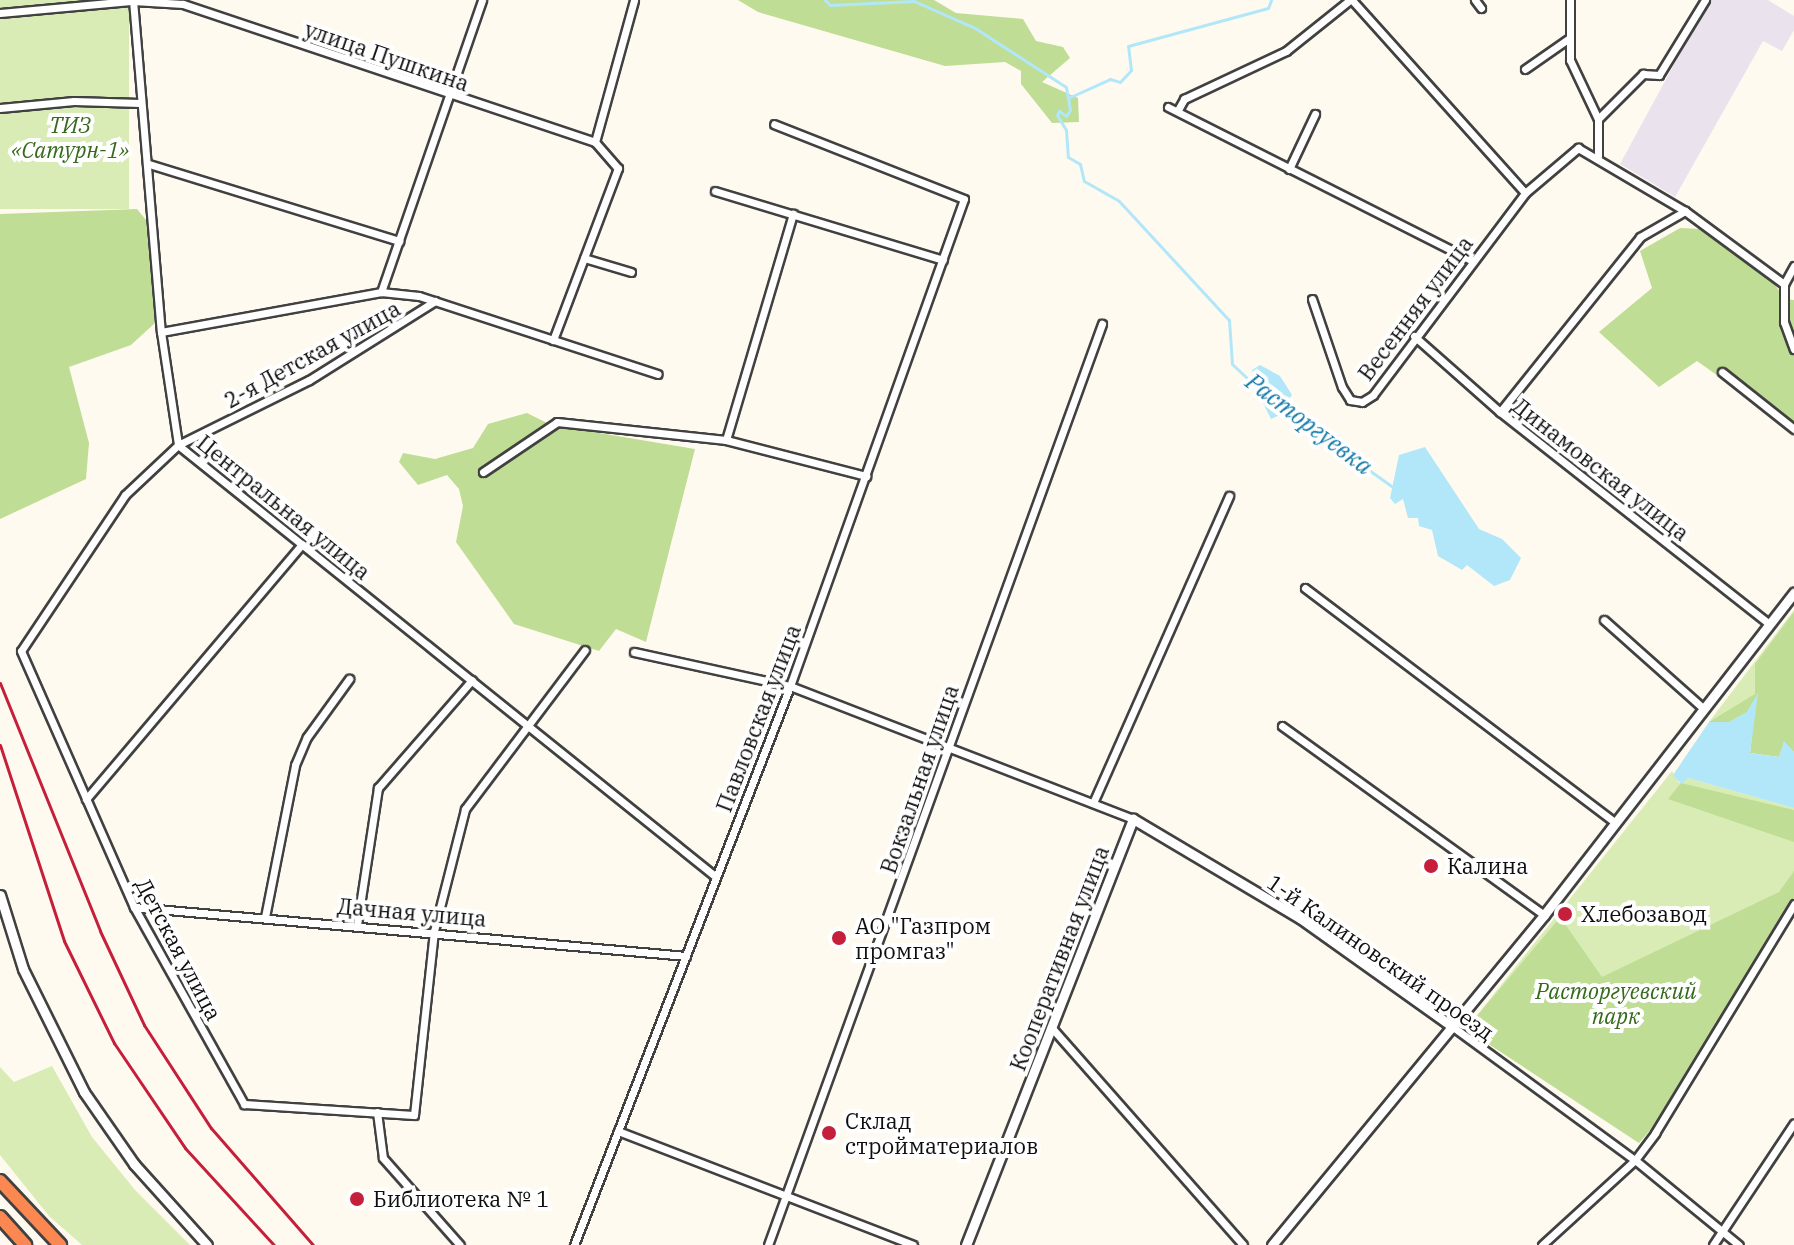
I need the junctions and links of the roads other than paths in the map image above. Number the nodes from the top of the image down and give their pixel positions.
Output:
1 (133, 0) edge
2 (482, 0) edge
3 (634, 0) edge
4 (1351, 0) edge
5 (1475, 0) edge
6 (1570, 0) edge
7 (1705, 0) edge
8 (1481, 8) dead end
9 (0, 13) edge
10 (1568, 39) junction
11 (1525, 69) dead end
12 (450, 96) junction
13 (140, 103) junction
14 (1168, 107) dead end
15 (0, 108) edge
16 (1178, 110) junction
17 (1315, 114) dead end
18 (1598, 119) junction
19 (774, 124) dead end
20 (595, 142) junction
21 (1598, 156) junction
22 (149, 164) junction
23 (1289, 169) junction
24 (715, 191) dead end
25 (1525, 193) junction
26 (1685, 211) junction
27 (793, 214) junction
28 (399, 241) junction
29 (584, 258) junction
30 (943, 260) junction
31 (1473, 261) junction
32 (1794, 266) edge
33 (631, 272) dead end
34 (1784, 284) junction
35 (379, 292) junction
36 (1312, 299) dead end
37 (435, 301) junction
38 (1102, 324) dead end
39 (161, 332) junction
40 (1414, 336) junction
41 (553, 340) junction
42 (1794, 349) edge
43 (1722, 372) dead end
44 (658, 374) dead end
45 (1500, 412) junction
46 (1794, 429) edge
47 (726, 440) junction
48 (178, 445) junction
49 (483, 472) dead end
50 (866, 476) junction
51 (1229, 496) dead end
52 (302, 544) junction
53 (1305, 588) dead end
54 (1794, 593) edge
55 (1604, 620) dead end
56 (1769, 624) junction
57 (585, 650) dead end
58 (21, 651) joint
59 (634, 652) dead end
60 (349, 679) dead end
61 (472, 680) junction
62 (790, 686) junction
63 (1704, 709) junction
64 (528, 725) junction
65 (1282, 726) dead end
66 (948, 750) junction
67 (86, 799) junction
68 (1093, 803) junction
69 (1133, 819) junction
70 (1614, 822) junction
71 (716, 877) junction
72 (0, 895) edge
73 (1794, 904) edge
74 (134, 907) junction
75 (1544, 915) junction
76 (265, 917) junction
77 (357, 925) junction
78 (434, 931) junction
79 (686, 956) junction
80 (1051, 1027) junction
81 (1453, 1027) junction
82 (377, 1112) junction
83 (1794, 1123) edge
84 (618, 1131) junction
85 (1635, 1160) junction
86 (0, 1181) edge
87 (786, 1199) junction
88 (0, 1217) edge
89 (1722, 1232) junction
90 (25, 1245) edge
91 (60, 1245) edge
92 (207, 1245) edge
93 (460, 1245) edge
94 (574, 1245) edge
95 (768, 1245) edge
96 (913, 1245) edge
97 (966, 1245) edge
98 (1243, 1245) edge
99 (1272, 1245) edge
100 (1542, 1245) edge
101 (1713, 1245) edge
102 (1739, 1245) edge

1 - 9 street, улица Пушкина
1 - 12 street, улица Пушкина
1 - 13 street, Центральная улица
2 - 12 street
3 - 20 street
4 - 16 street
4 - 25 street
5 - 8 street
6 - 10 street
7 - 18 street
10 - 11 street
10 - 18 street
12 - 20 street, улица Пушкина
12 - 28 street
13 - 15 street
13 - 22 street, Центральная улица
14 - 16 street
16 - 23 street
17 - 23 street
18 - 21 street
19 - 30 street, Павловская улица
20 - 29 street
21 - 25 street, Весенняя улица
21 - 26 street
22 - 28 street
22 - 39 street, Центральная улица
23 - 31 street
24 - 27 street
25 - 31 street, Весенняя улица
26 - 34 street
26 - 45 street
27 - 30 street
27 - 47 street
28 - 35 street
29 - 33 street
29 - 41 street
30 - 50 street, Павловская улица
31 - 40 street, Весенняя улица
32 - 34 street
34 - 42 street
35 - 37 street
35 - 39 street
36 - 40 street, Весенняя улица
37 - 41 street
37 - 48 street, 2-я Детская улица
38 - 66 street, Вокзальная улица
39 - 48 street, Центральная улица
40 - 45 street, Динамовская улица
41 - 44 street
43 - 46 street
45 - 56 street, Динамовская улица
47 - 49 street
47 - 50 street
48 - 52 street, Центральная улица
48 - 58 street, 2-я Детская улица
50 - 62 street, Павловская улица
51 - 68 street
52 - 61 street, Центральная улица
52 - 67 street
53 - 70 street
54 - 56 street
55 - 63 street
56 - 63 street
57 - 64 street
58 - 67 street, Детская улица
59 - 62 street, 1-й Калиновский проезд
60 - 76 street
61 - 64 street, Центральная улица
61 - 77 street
62 - 66 street, 1-й Калиновский проезд
62 - 71 street, Павловская улица
63 - 70 street
64 - 71 street, Центральная улица
64 - 78 street
65 - 75 street
66 - 68 street, 1-й Калиновский проезд
66 - 87 street, Вокзальная улица
67 - 74 street, Детская улица
68 - 69 street, 1-й Калиновский проезд
69 - 80 street, Кооперативная улица
69 - 81 street, 1-й Калиновский проезд
70 - 75 street
71 - 79 street, Павловская улица
72 - 92 street
73 - 85 street
74 - 76 street, Дачная улица
74 - 82 street, Детская улица
75 - 81 street
76 - 77 street, Дачная улица
77 - 78 street, Дачная улица
78 - 79 street, Дачная улица
78 - 82 street, Детская улица
79 - 84 street, Павловская улица
80 - 97 street, Кооперативная улица
80 - 98 street
81 - 85 street, 1-й Калиновский проезд
81 - 99 street
82 - 93 street
83 - 89 street
84 - 87 street
84 - 94 street, Павловская улица
85 - 89 street, 1-й Калиновский проезд
85 - 100 street
86 - 91 highway
87 - 95 street, Вокзальная улица
87 - 96 street
88 - 90 highway
89 - 101 street
89 - 102 street, 1-й Калиновский проезд

